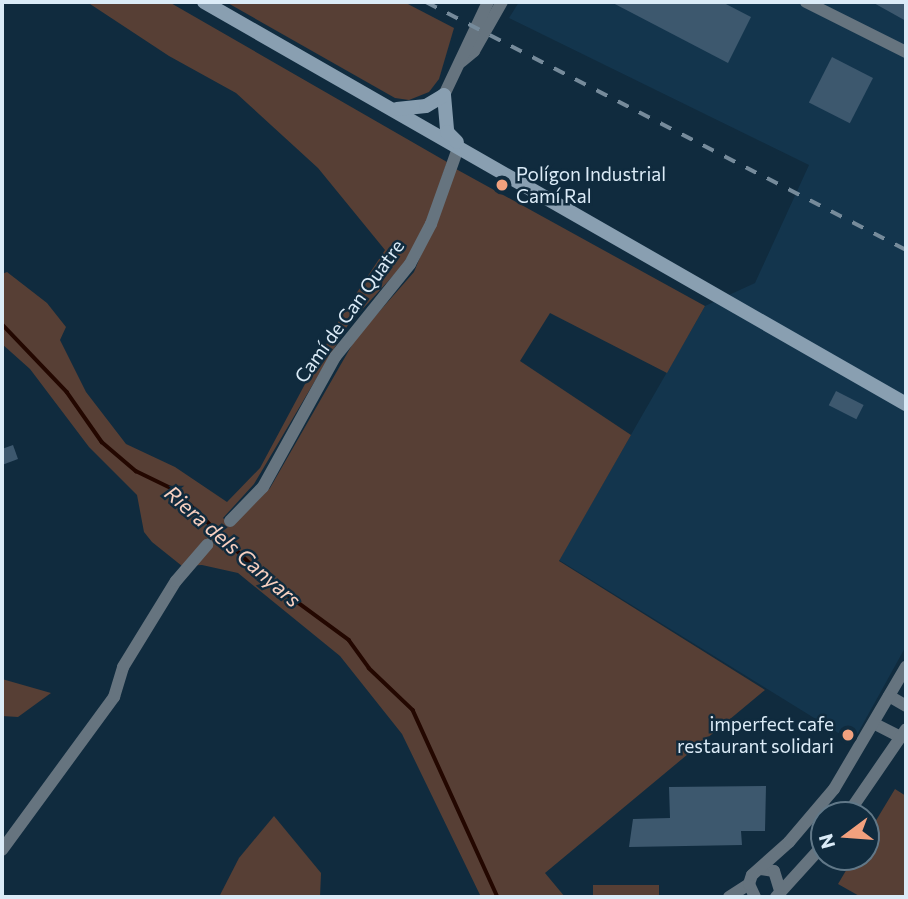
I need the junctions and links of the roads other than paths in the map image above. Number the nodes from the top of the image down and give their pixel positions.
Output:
1 (204, 2) edge
2 (488, 2) edge
3 (502, 2) edge
4 (806, 2) edge
5 (906, 52) edge
6 (461, 62) junction
7 (444, 95) junction
8 (392, 108) junction
9 (463, 150) junction
10 (906, 404) edge
11 (230, 521) dead end
12 (207, 545) dead end
13 (906, 667) edge
14 (889, 696) junction
15 (906, 706) edge
16 (875, 724) junction
17 (904, 733) edge
18 (858, 801) edge
19 (2, 850) edge
20 (810, 861) edge
21 (760, 869) junction
22 (749, 884) junction
23 (783, 895) edge
24 (729, 897) edge
25 (755, 897) edge

1 - 8 street
2 - 6 street
3 - 6 street
4 - 5 street
6 - 7 street
7 - 8 street
7 - 9 street
8 - 9 street
9 - 10 street
9 - 11 street, Camí de Can Quatre
12 - 19 street
13 - 14 street
14 - 15 street
14 - 16 street
16 - 17 street
16 - 21 street
17 - 18 street
20 - 23 street
21 - 22 street
21 - 23 street
22 - 24 street
22 - 25 street

